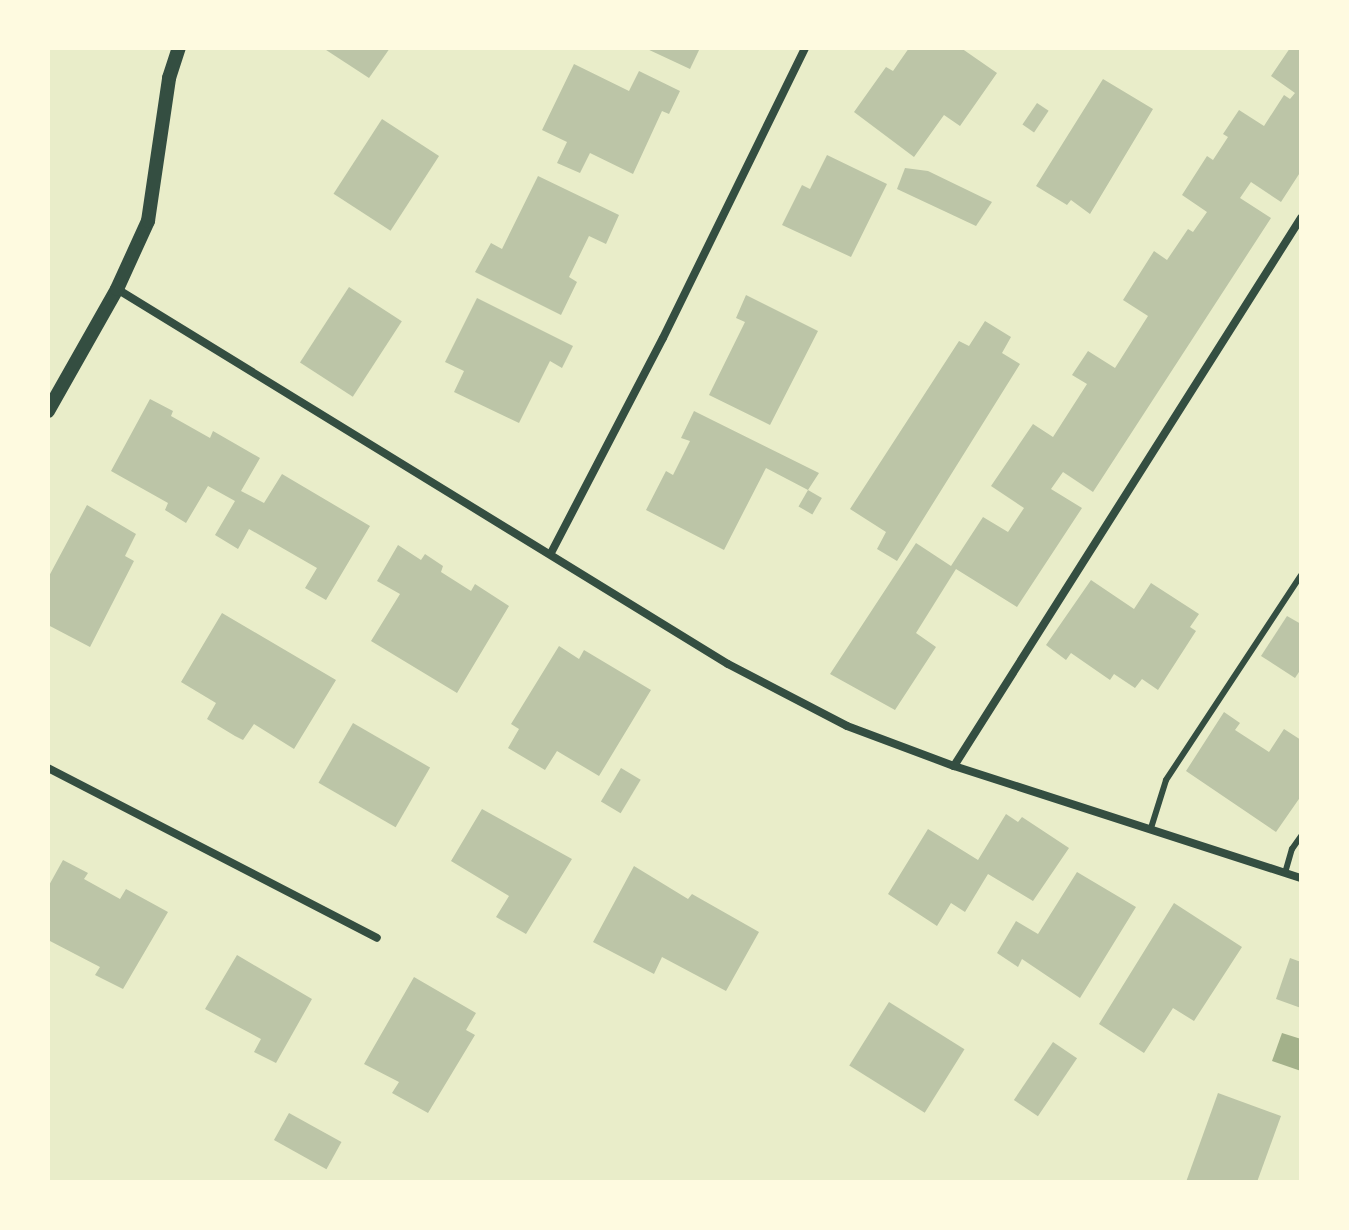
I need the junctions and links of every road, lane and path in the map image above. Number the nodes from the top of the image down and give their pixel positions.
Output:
1 (179, 48) edge
2 (805, 48) edge
3 (1301, 218) edge
4 (117, 289) junction
5 (48, 411) edge
6 (551, 553) junction
7 (1301, 575) edge
8 (954, 766) junction
9 (48, 768) edge
10 (1151, 828) junction
11 (1301, 836) edge
12 (1285, 873) junction
13 (1301, 878) edge
14 (377, 938) dead end

1 - 4 street
2 - 6 street
3 - 8 street
4 - 5 street
4 - 6 street
6 - 8 street
7 - 10 lane
8 - 10 street
9 - 14 street
10 - 12 street
11 - 12 lane
12 - 13 street

